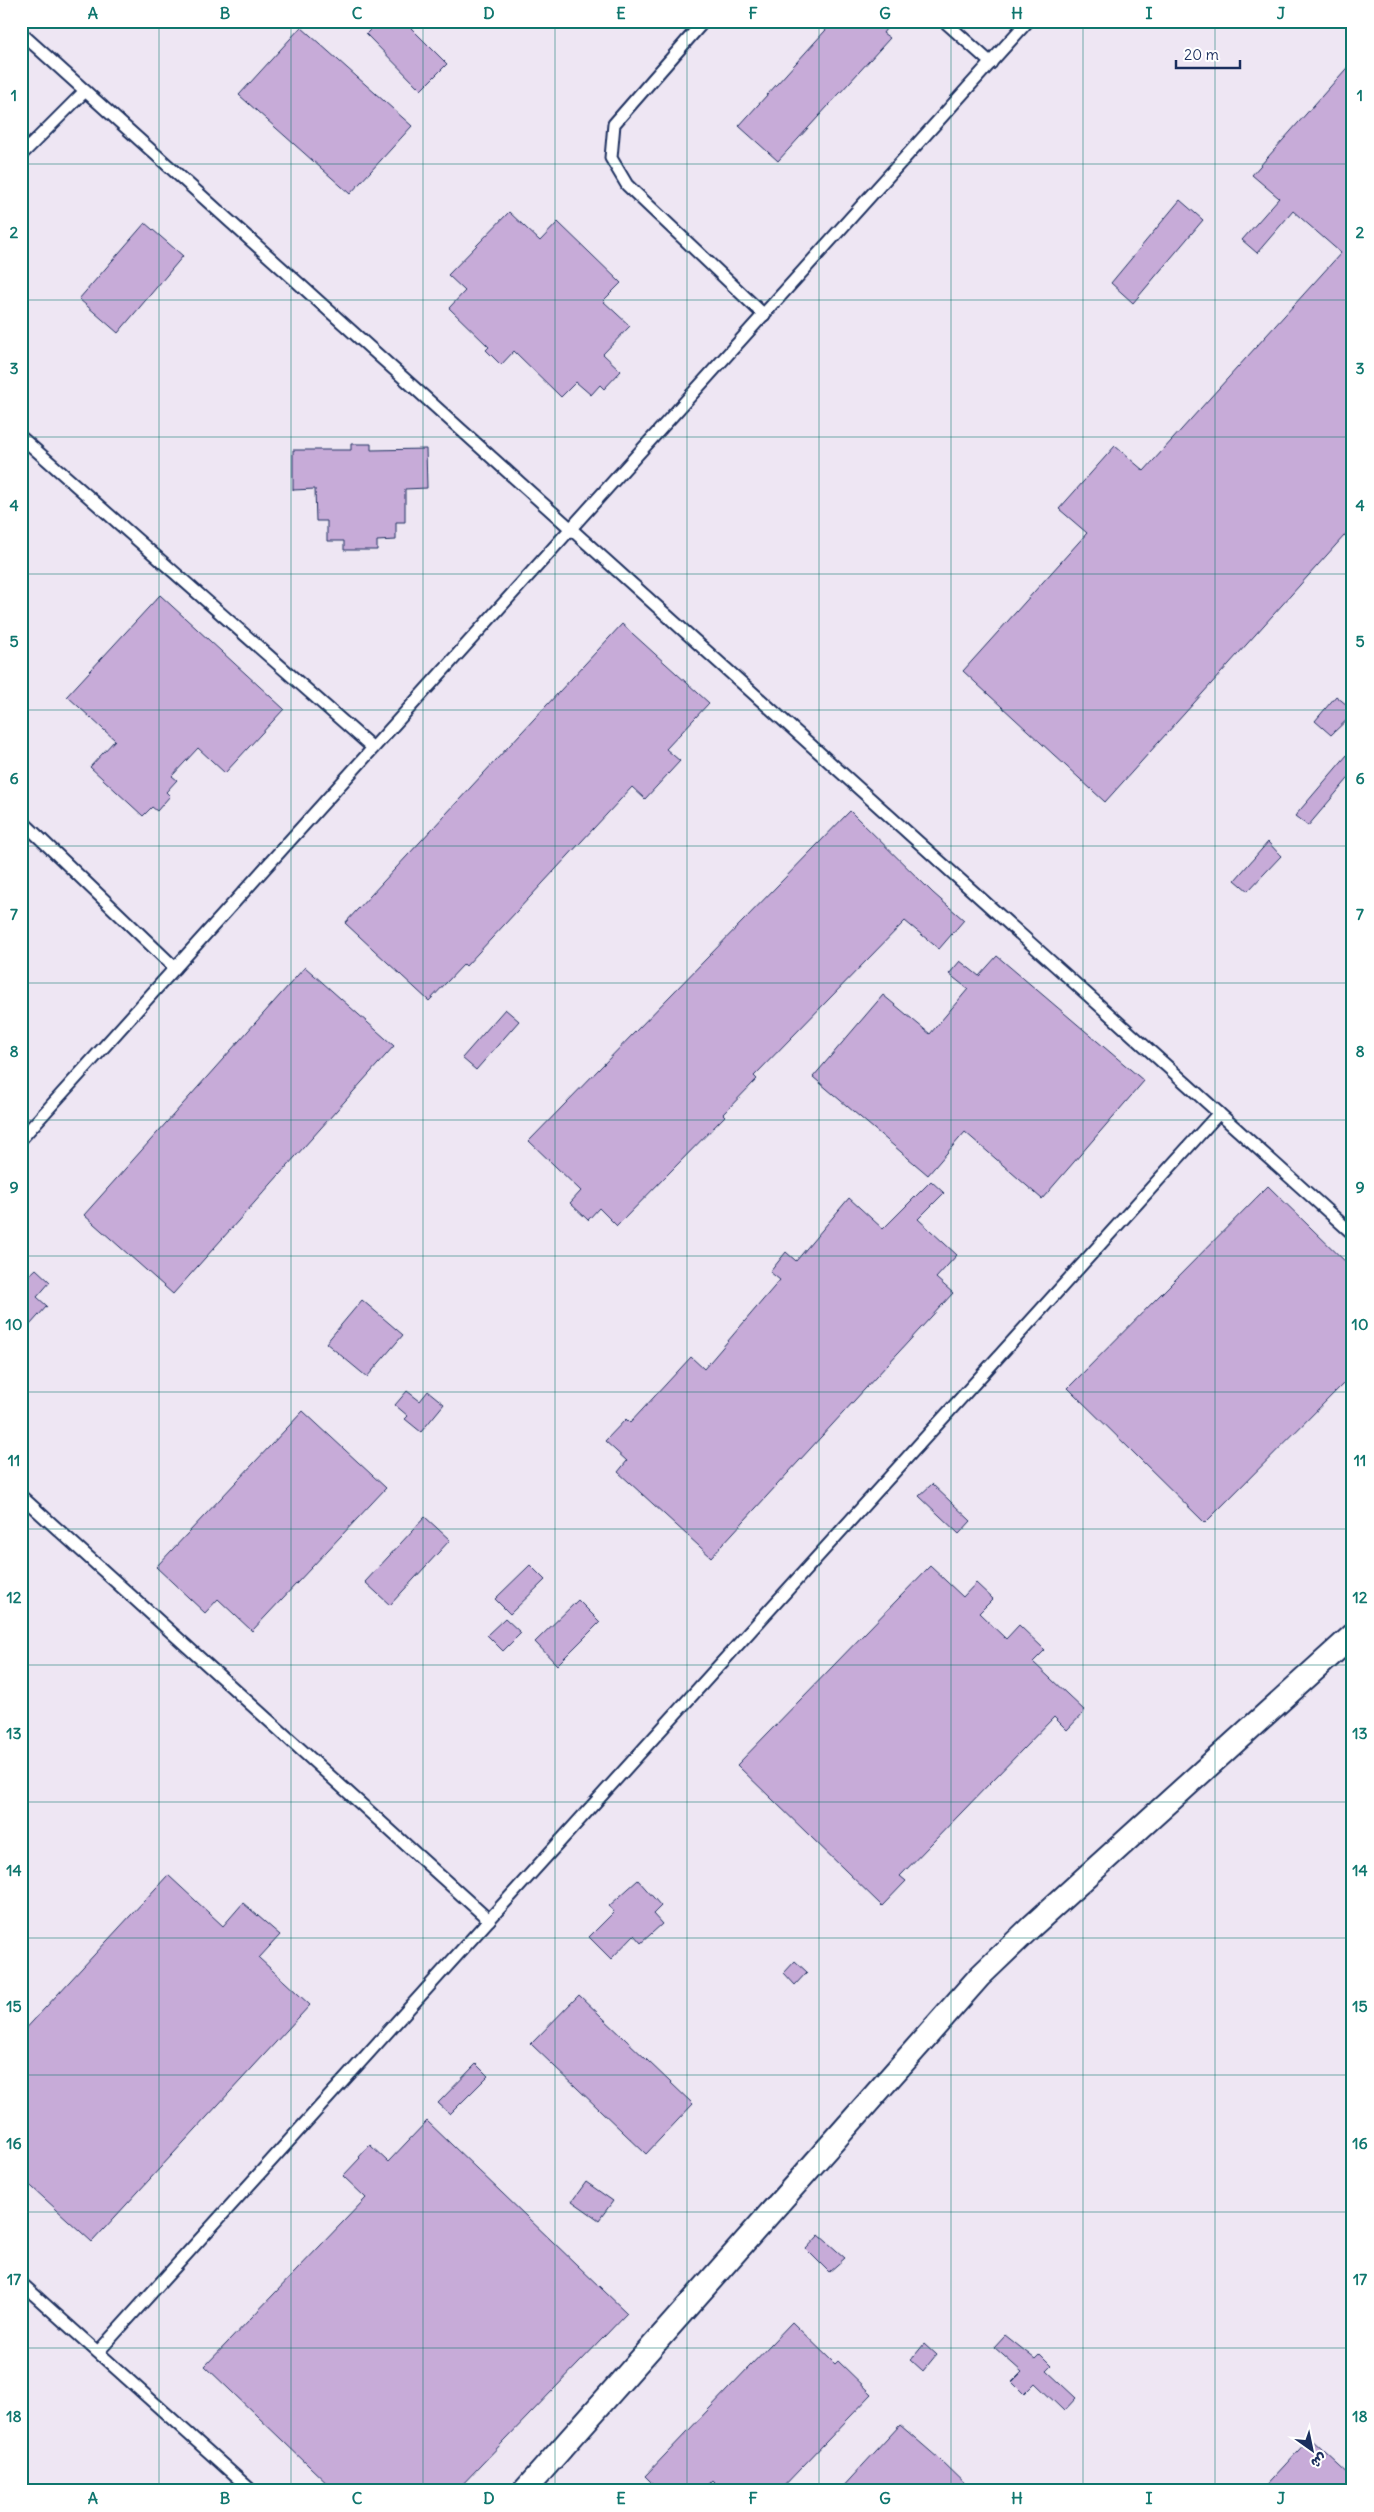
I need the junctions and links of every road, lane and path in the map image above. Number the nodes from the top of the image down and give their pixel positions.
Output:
1 (704, 21) edge
2 (944, 21) edge
3 (1028, 21) edge
4 (21, 33) edge
5 (990, 63) junction
6 (85, 91) junction
7 (21, 155) edge
8 (764, 315) junction
9 (21, 437) edge
10 (571, 529) junction
11 (373, 748) junction
12 (21, 820) edge
13 (175, 968) junction
14 (1218, 1113) junction
15 (21, 1139) edge
16 (1353, 1234) edge
17 (21, 1496) edge
18 (1353, 1634) edge
19 (489, 1920) junction
20 (21, 2283) edge
21 (98, 2352) junction
22 (252, 2491) edge
23 (524, 2491) edge

1 - 8 lane
2 - 5 lane
3 - 5 lane
4 - 6 lane
5 - 8 lane
6 - 7 lane
6 - 10 lane
8 - 10 lane
9 - 11 lane
10 - 11 lane
10 - 14 lane
11 - 13 lane
12 - 13 lane
13 - 15 lane
14 - 16 lane
14 - 19 lane
17 - 19 lane
18 - 23 street
19 - 21 lane
20 - 21 lane
21 - 22 lane

